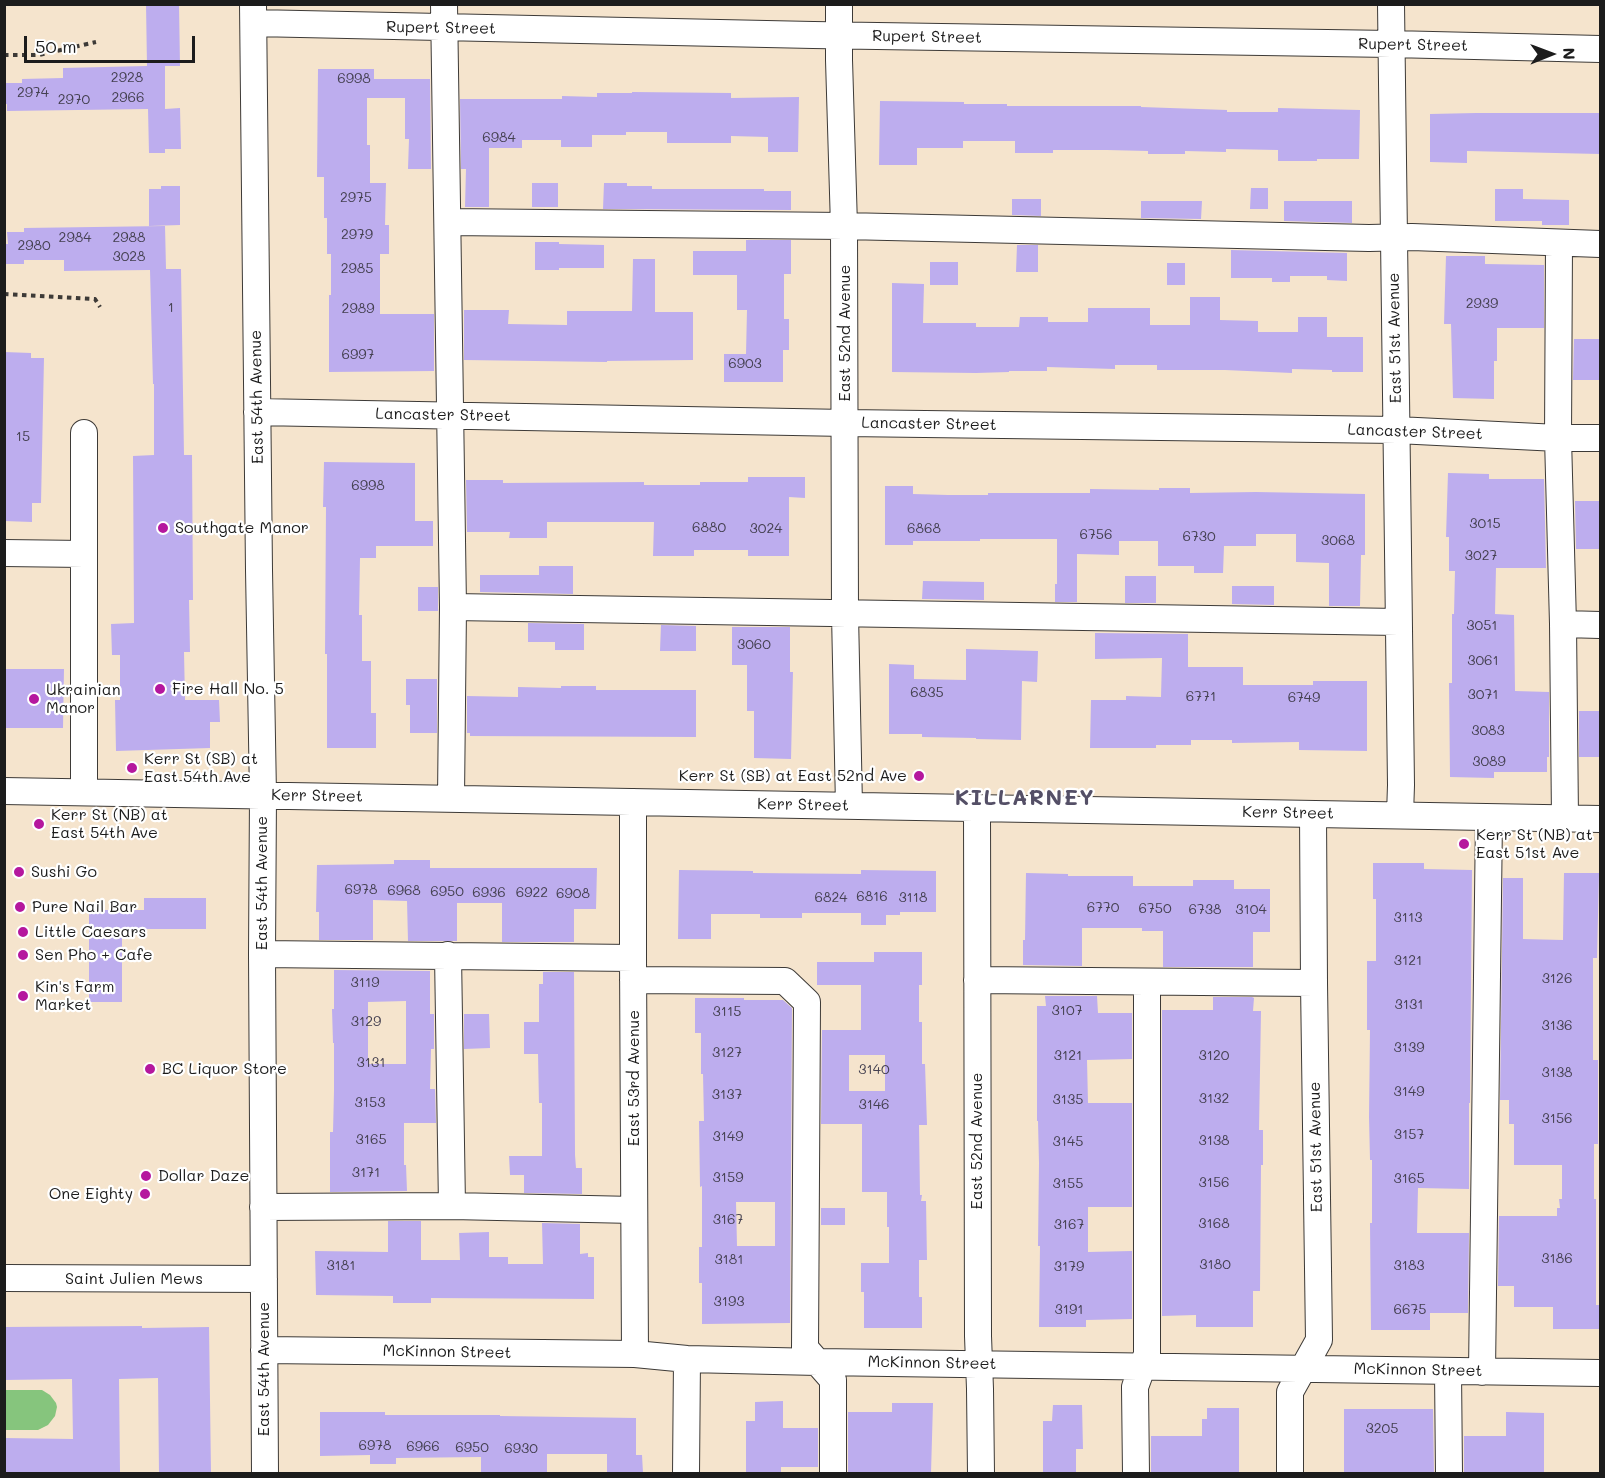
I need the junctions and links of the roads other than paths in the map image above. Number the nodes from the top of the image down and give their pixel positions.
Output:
1 (839, 4) edge
2 (1390, 4) edge
3 (254, 14) edge
4 (444, 16) edge
5 (839, 35) junction
6 (1391, 44) junction
7 (1600, 49) edge
8 (448, 222) junction
9 (844, 226) junction
10 (1393, 237) junction
11 (1559, 244) junction
12 (1600, 244) edge
13 (257, 412) junction
14 (449, 415) junction
15 (846, 423) junction
16 (1397, 430) junction
17 (84, 433) dead end
18 (1558, 438) junction
19 (1600, 438) edge
20 (4, 553) edge
21 (84, 554) junction
22 (453, 608) junction
23 (845, 614) junction
24 (1398, 622) junction
25 (1563, 624) junction
26 (1600, 625) edge
27 (4, 791) edge
28 (84, 792) junction
29 (263, 795) junction
30 (451, 798) junction
31 (633, 802) junction
32 (849, 806) junction
33 (977, 807) junction
34 (1313, 814) junction
35 (1400, 815) junction
36 (1489, 818) junction
37 (1565, 818) junction
38 (1600, 819) edge
39 (262, 954) junction
40 (448, 955) junction
41 (633, 969) junction
42 (977, 980) junction
43 (1147, 983) junction
44 (1314, 983) junction
45 (452, 1206) junction
46 (263, 1207) junction
47 (634, 1210) junction
48 (4, 1278) edge
49 (264, 1280) junction
50 (264, 1350) junction
51 (635, 1354) junction
52 (687, 1359) junction
53 (818, 1362) junction
54 (979, 1364) junction
55 (1142, 1366) junction
56 (1303, 1369) junction
57 (1449, 1371) junction
58 (1482, 1372) junction
59 (1600, 1373) edge
60 (265, 1473) edge
61 (686, 1473) edge
62 (833, 1473) edge
63 (981, 1473) edge
64 (1136, 1473) edge
65 (1290, 1473) edge
66 (1449, 1473) edge

1 - 5 street, East 52nd Avenue
2 - 6 street, East 51st Avenue
3 - 4 street, Rupert Street
3 - 13 street, East 54th Avenue
4 - 5 street, Rupert Street
4 - 8 street
5 - 6 street, Rupert Street
5 - 9 street, East 52nd Avenue
6 - 7 street, Rupert Street
6 - 10 street, East 51st Avenue
8 - 9 street
8 - 14 street
9 - 10 street
9 - 15 street, East 52nd Avenue
10 - 11 street
10 - 16 street, East 51st Avenue
11 - 12 street
11 - 18 street
13 - 14 street, Lancaster Street
13 - 29 street, East 54th Avenue
14 - 15 street, Lancaster Street
14 - 22 street
15 - 16 street, Lancaster Street
15 - 23 street, East 52nd Avenue
16 - 18 street, Lancaster Street
16 - 24 street, East 51st Avenue
17 - 21 street
18 - 19 street, Lancaster Street
18 - 25 street
20 - 21 street
21 - 28 street
22 - 23 street
22 - 30 street
23 - 24 street
23 - 32 street, East 52nd Avenue
24 - 35 street, East 51st Avenue
25 - 26 street
25 - 37 street
27 - 28 street, Kerr Street
28 - 29 street, Kerr Street
29 - 30 street, Kerr Street
29 - 39 street, East 54th Avenue
30 - 31 street, Kerr Street
31 - 32 street, Kerr Street
31 - 41 street, East 53rd Avenue
32 - 33 street, Kerr Street
33 - 34 street, Kerr Street
33 - 42 street, East 52nd Avenue
34 - 35 street, Kerr Street
34 - 44 street, East 51st Avenue
35 - 36 street, Kerr Street
36 - 37 street, Kerr Street
36 - 58 street
37 - 38 street, Kerr Street
39 - 40 street
39 - 46 street, East 54th Avenue
40 - 41 street
40 - 45 street
41 - 47 street, East 53rd Avenue
41 - 53 street
42 - 43 street
42 - 54 street, East 52nd Avenue
43 - 44 street
43 - 55 street
44 - 56 street, East 51st Avenue
45 - 46 street
45 - 47 street
46 - 49 street, East 54th Avenue
47 - 51 street, East 53rd Avenue
48 - 49 street, Saint Julien Mews
49 - 50 street, East 54th Avenue
50 - 51 street, McKinnon Street
50 - 60 street, East 54th Avenue
51 - 52 street, McKinnon Street
52 - 53 street, McKinnon Street
52 - 61 street
53 - 54 street, McKinnon Street
53 - 62 street
54 - 55 street, McKinnon Street
54 - 63 street, East 52nd Avenue
55 - 56 street, McKinnon Street
55 - 64 street
56 - 57 street, McKinnon Street
56 - 65 street, East 51st Avenue
57 - 58 street, McKinnon Street
57 - 66 street
58 - 59 street, McKinnon Street

